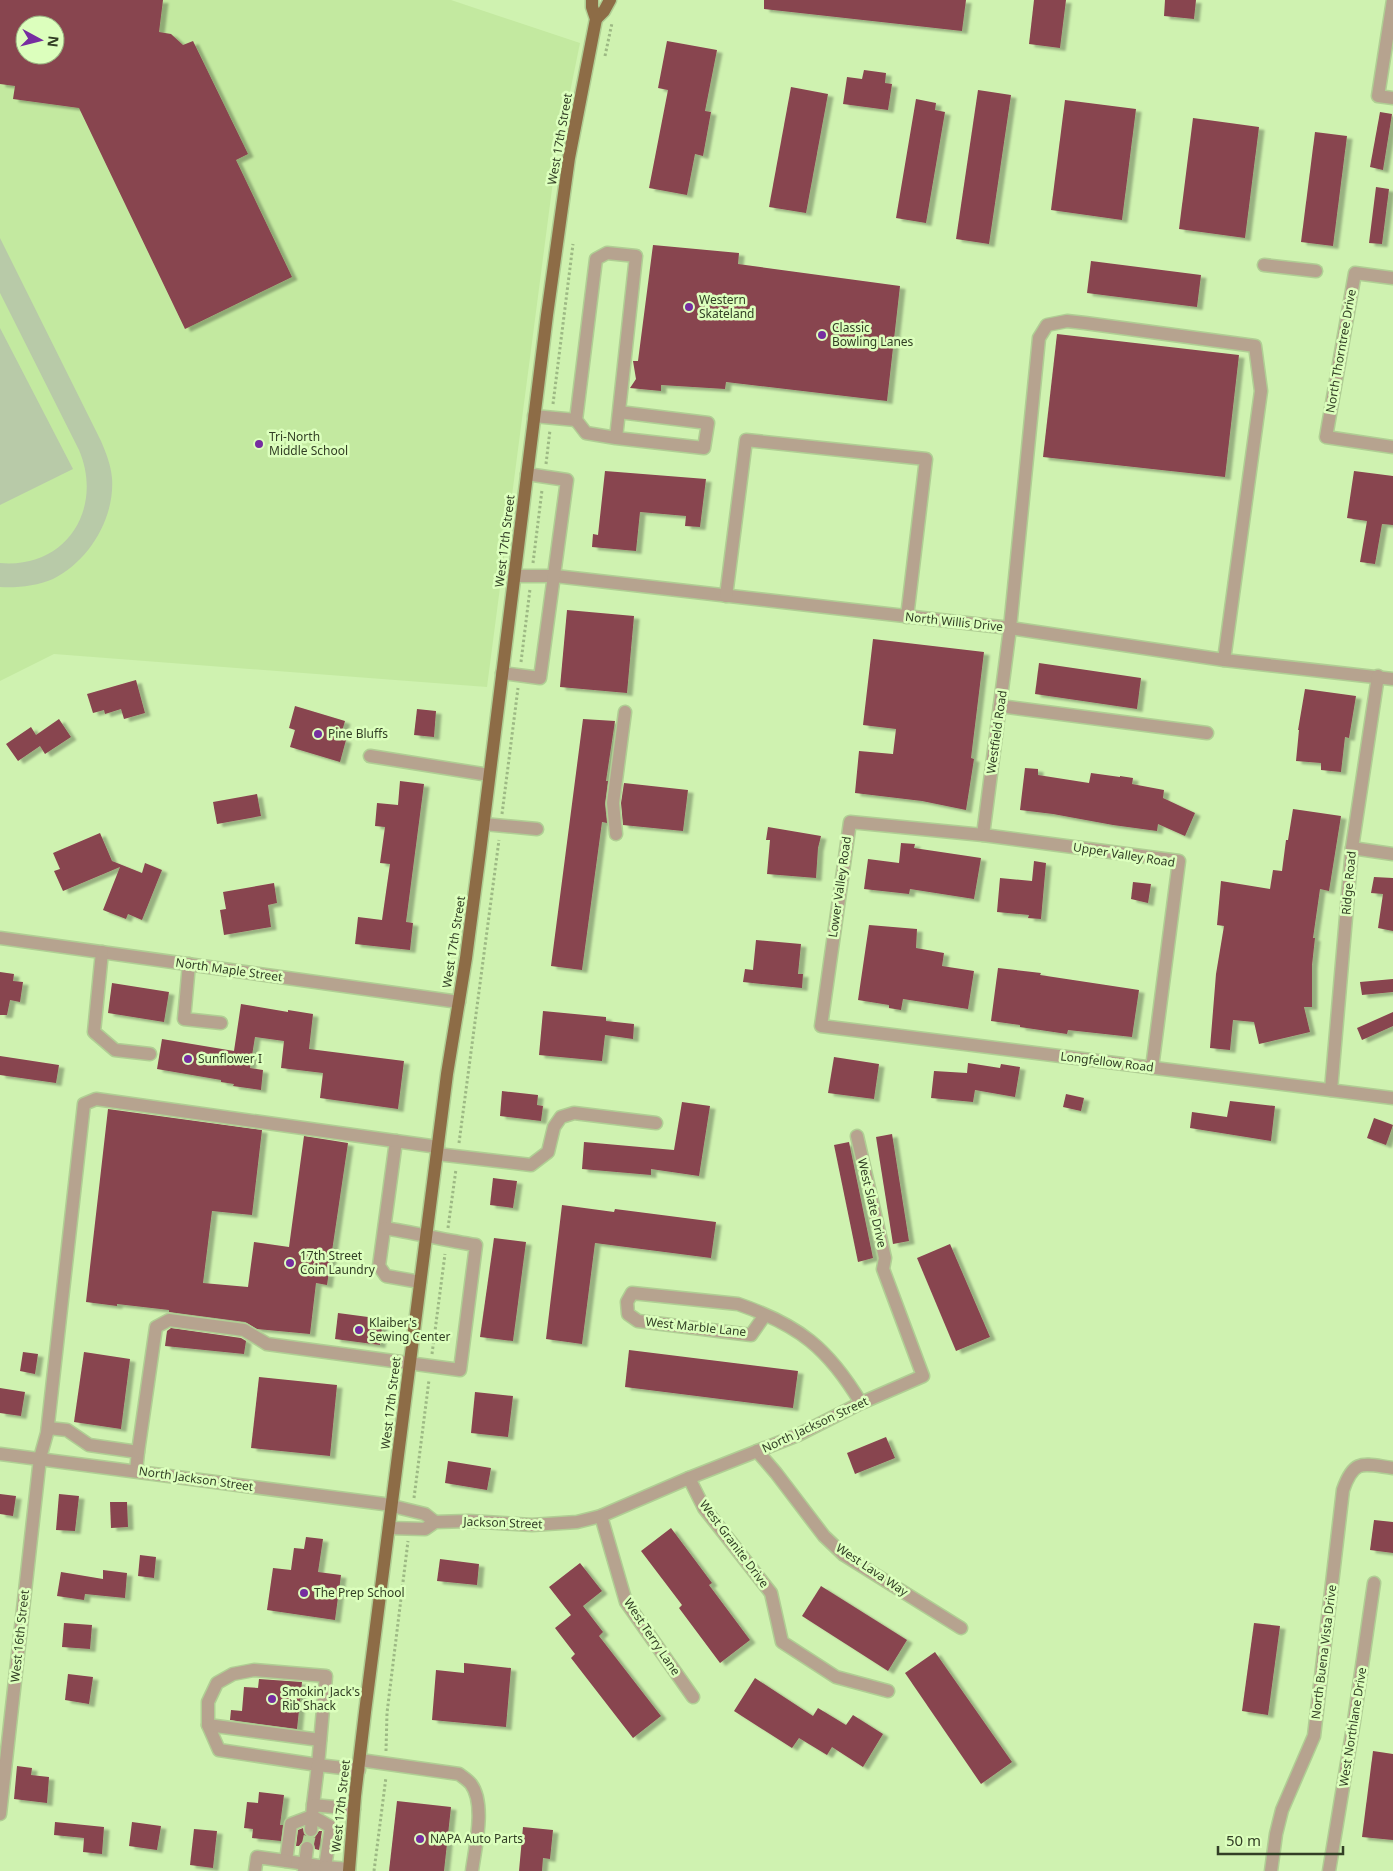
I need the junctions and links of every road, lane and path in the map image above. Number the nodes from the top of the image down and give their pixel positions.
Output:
1 (592, 0) edge
2 (610, 0) edge
3 (1393, 0) edge
4 (596, 19) junction
5 (1393, 98) edge
6 (573, 239) dead end
7 (1264, 265) dead end
8 (1316, 271) dead end
9 (1393, 278) edge
10 (619, 412) junction
11 (534, 416) junction
12 (551, 418) junction
13 (576, 420) junction
14 (616, 438) junction
15 (1393, 447) edge
16 (527, 474) junction
17 (544, 476) junction
18 (534, 557) dead end
19 (514, 576) junction
20 (555, 576) junction
21 (530, 590) dead end
22 (726, 596) junction
23 (907, 616) junction
24 (1010, 628) junction
25 (1224, 660) junction
26 (502, 673) junction
27 (520, 675) junction
28 (1378, 676) junction
29 (1393, 679) edge
30 (1000, 706) junction
31 (625, 712) dead end
32 (1206, 733) dead end
33 (370, 756) dead end
34 (489, 775) junction
35 (484, 824) junction
36 (500, 825) junction
37 (537, 829) dead end
38 (616, 834) dead end
39 (983, 836) junction
40 (1352, 848) junction
41 (1393, 854) edge
42 (0, 938) edge
43 (102, 952) junction
44 (189, 964) junction
45 (459, 1002) junction
46 (221, 1023) dead end
47 (821, 1026) joint
48 (150, 1054) dead end
49 (1152, 1068) junction
50 (1331, 1090) junction
51 (1393, 1098) edge
52 (656, 1123) dead end
53 (857, 1136) dead end
54 (396, 1141) junction
55 (437, 1150) junction
56 (457, 1156) junction
57 (385, 1228) junction
58 (427, 1234) junction
59 (447, 1240) junction
60 (883, 1270) joint
61 (420, 1282) junction
62 (765, 1315) junction
63 (410, 1364) junction
64 (431, 1367) junction
65 (861, 1403) junction
66 (48, 1428) junction
67 (757, 1451) junction
68 (138, 1452) junction
69 (0, 1454) edge
70 (40, 1458) junction
71 (1393, 1468) edge
72 (136, 1471) junction
73 (689, 1478) junction
74 (414, 1502) dead end
75 (392, 1506) junction
76 (601, 1516) junction
77 (435, 1522) junction
78 (389, 1528) junction
79 (409, 1536) dead end
80 (1374, 1583) dead end
81 (961, 1628) dead end
82 (888, 1691) dead end
83 (693, 1697) dead end
84 (208, 1725) junction
85 (320, 1740) junction
86 (387, 1764) junction
87 (318, 1765) junction
88 (359, 1765) junction
89 (354, 1809) junction
90 (313, 1810) junction
91 (0, 1814) edge
92 (311, 1830) tunnel mouth
93 (307, 1848) tunnel mouth
94 (286, 1861) junction
95 (325, 1867) junction
96 (305, 1868) edge
97 (349, 1870) edge
98 (255, 1871) edge
99 (374, 1871) edge
100 (472, 1871) edge
101 (1271, 1871) edge
102 (1329, 1871) edge

1 - 4 main road, West 17th Street
2 - 4 main road, West 17th Street
3 - 5 street
4 - 11 main road, West 17th Street
6 - 12 path
7 - 8 street
9 - 15 street, North Thorntree Drive
10 - 13 street
10 - 14 street
10 - 14 street
11 - 12 street
11 - 16 main road, West 17th Street
12 - 13 street
12 - 17 path
13 - 14 street
16 - 17 street
16 - 19 main road, West 17th Street
17 - 18 path
17 - 20 street
19 - 20 street, North Willis Drive
19 - 26 main road, West 17th Street
20 - 22 street, North Willis Drive
20 - 27 street
21 - 27 path
22 - 23 street, North Willis Drive
22 - 23 street
23 - 24 street, North Willis Drive
24 - 25 street, North Willis Drive
24 - 25 street, Westfield Road
24 - 30 street, Westfield Road
25 - 28 street, North Willis Drive
26 - 27 street
26 - 34 main road, West 17th Street
27 - 36 path
28 - 29 street, North Willis Drive
28 - 40 street, Ridge Road
30 - 32 street
30 - 39 street, Westfield Road
31 - 38 street
33 - 34 street
34 - 35 main road, West 17th Street
35 - 36 street
35 - 45 main road, West 17th Street
36 - 37 street
36 - 56 path
39 - 47 street, Lower Valley Road
39 - 49 street, Upper Valley Road
40 - 41 street
40 - 50 street, Ridge Road
42 - 43 street, North Maple Street
43 - 44 street, North Maple Street
43 - 48 street
44 - 45 street, North Maple Street
44 - 46 street
45 - 55 main road, West 17th Street
47 - 49 street, Longfellow Road
49 - 50 street, Longfellow Road
50 - 51 street, Longfellow Road
52 - 56 street
53 - 60 street, West Slate Drive
54 - 55 street
54 - 57 street
54 - 66 street, West 16th Street
55 - 56 street
55 - 58 main road, West 17th Street
56 - 59 path
57 - 58 street
57 - 61 street
58 - 59 street
58 - 61 main road, West 17th Street
59 - 64 path
59 - 64 street
60 - 65 street, North Jackson Street
61 - 63 main road, West 17th Street
62 - 62 street, West Marble Lane
62 - 65 street, West Marble Lane
63 - 64 street
63 - 68 street
63 - 75 main road, West 17th Street
64 - 74 path
65 - 67 street, North Jackson Street
66 - 68 street
66 - 70 street, West 16th Street
67 - 73 street, North Jackson Street
67 - 81 street, West Lava Way
68 - 72 street
69 - 70 street, North Jackson Street
70 - 72 street, North Jackson Street
70 - 91 street, West 16th Street
71 - 101 street, North Buena Vista Drive
72 - 75 street, North Jackson Street
73 - 76 street, North Jackson Street
73 - 82 street, West Granite Drive
75 - 77 street, Jackson Street
75 - 78 main road, West 17th Street
76 - 77 street, Jackson Street
76 - 83 street, West Terry Lane
77 - 78 street, Jackson Street
78 - 88 main road, West 17th Street
79 - 86 path
80 - 102 street, West Northlane Drive
84 - 85 street
84 - 85 street
84 - 87 street
85 - 87 street
86 - 88 street
86 - 99 path
86 - 100 street
87 - 88 street
87 - 90 street
88 - 89 main road, West 17th Street
89 - 90 street
89 - 97 main road, West 17th Street
90 - 92 street
90 - 94 street
90 - 95 street
93 - 96 street
94 - 96 street
94 - 98 street
95 - 96 street
95 - 97 street

